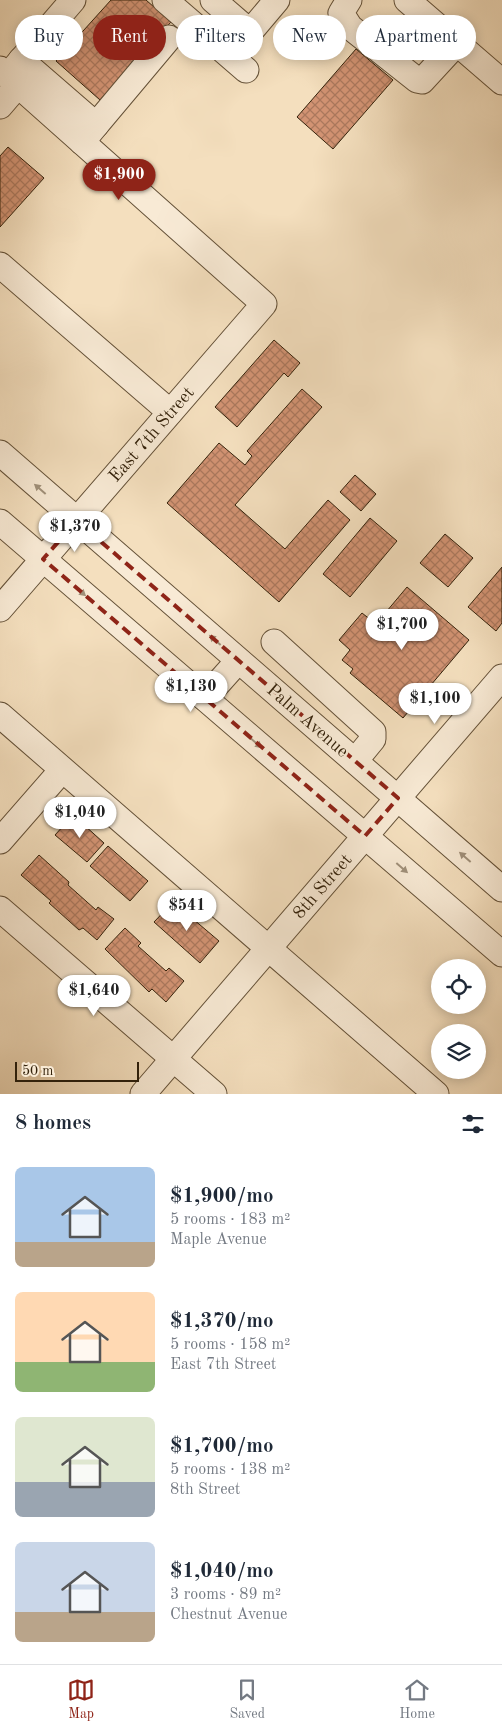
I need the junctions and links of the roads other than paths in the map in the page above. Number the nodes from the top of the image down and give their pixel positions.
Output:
1 (73, 0) edge
2 (165, 0) edge
3 (212, 0) edge
4 (277, 0) edge
5 (349, 0) edge
6 (416, 3) edge
7 (428, 15) edge
8 (356, 32) edge
9 (169, 38) dead end
10 (476, 59) edge
11 (392, 60) edge
12 (442, 60) edge
13 (246, 70) dead end
14 (12, 72) edge
15 (502, 82) edge
16 (0, 106) edge
17 (89, 134) junction
18 (0, 265) edge
19 (170, 412) junction
20 (0, 454) edge
21 (77, 521) junction
22 (0, 522) edge
23 (43, 559) junction
24 (0, 610) edge
25 (274, 642) dead end
26 (238, 661) junction
27 (302, 667) junction
28 (499, 687) edge
29 (279, 695) junction
30 (205, 698) junction
31 (0, 715) edge
32 (355, 761) junction
33 (62, 770) junction
34 (398, 798) junction
35 (365, 836) junction
36 (0, 841) edge
37 (502, 889) edge
38 (0, 909) edge
39 (268, 948) junction
40 (502, 954) edge
41 (173, 1059) junction
42 (143, 1094) edge
43 (214, 1094) edge
44 (436, 1094) edge

1 - 14 street
2 - 13 street
3 - 4 street
5 - 8 street
6 - 7 street
9 - 17 street
10 - 15 street
11 - 12 street
14 - 16 street
14 - 17 street
17 - 19 street, East 7th Street
18 - 19 street
19 - 21 street, East 7th Street
21 -> 20 street, Palm Avenue
21 - 23 street, East 7th Street
26 -> 21 street, Palm Avenue
22 - 23 street
23 - 24 street, East 7th Street
23 -> 30 street
25 - 27 street
26 - 29 street, Palm Avenue
26 - 30 street
27 - 29 street
27 - 32 street
28 - 34 street, 8th Street
29 - 32 street, Palm Avenue
30 -> 35 street
31 - 33 street
32 - 34 street, Palm Avenue
33 - 36 street
33 - 39 street
34 - 35 street, 8th Street
37 -> 34 street, Palm Avenue
35 - 39 street, 8th Street
35 -> 40 street
38 - 41 street
39 - 41 street, 8th Street
39 - 44 street
41 - 42 street, 8th Street
41 - 43 street

